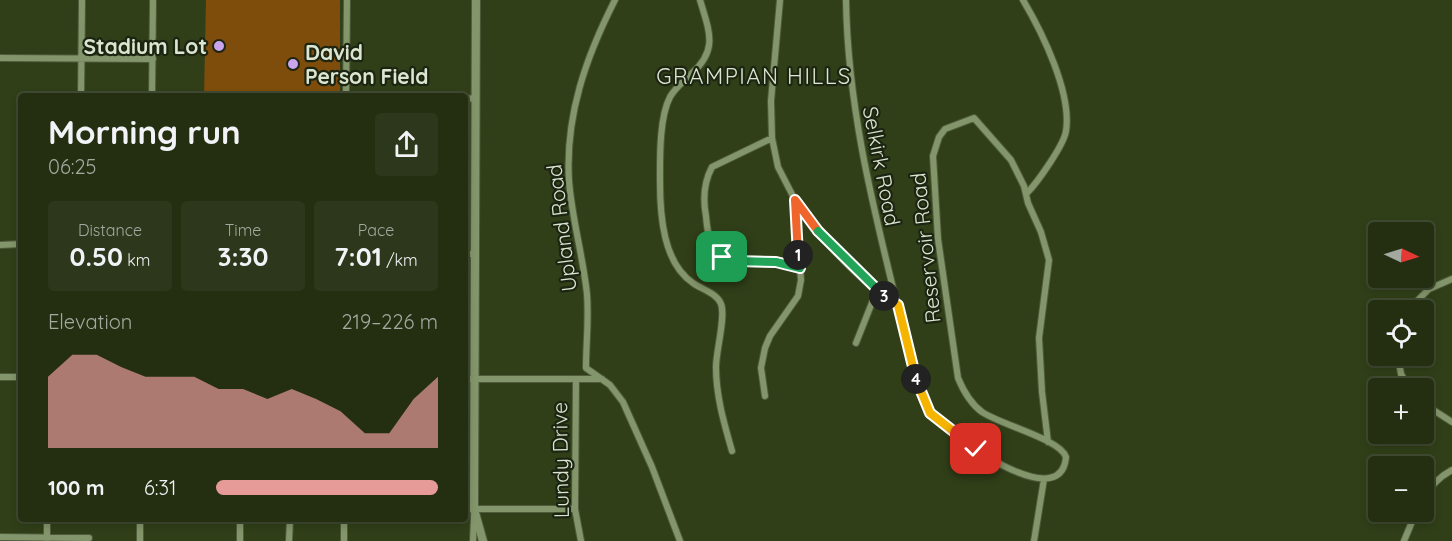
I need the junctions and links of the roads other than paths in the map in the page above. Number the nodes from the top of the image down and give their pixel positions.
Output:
1 (82, 0) edge
2 (153, 0) edge
3 (347, 0) edge
4 (476, 0) edge
5 (615, 0) edge
6 (700, 0) edge
7 (780, 0) edge
8 (846, 0) edge
9 (1023, 0) edge
10 (0, 58) edge
11 (81, 58) junction
12 (153, 59) junction
13 (81, 93) edge
14 (152, 93) edge
15 (346, 93) edge
16 (476, 98) junction
17 (468, 99) edge
18 (772, 138) junction
19 (1027, 194) junction
20 (795, 200) junction
21 (18, 244) edge
22 (0, 245) edge
23 (468, 254) edge
24 (475, 254) junction
25 (800, 268) junction
26 (1452, 279) edge
27 (877, 290) junction
28 (1418, 300) edge
29 (898, 305) junction
30 (856, 343) dead end
31 (0, 377) edge
32 (18, 377) edge
33 (470, 379) edge
34 (576, 379) junction
35 (603, 379) junction
36 (765, 396) dead end
37 (1434, 410) edge
38 (1452, 422) edge
39 (1048, 442) junction
40 (732, 451) dead end
41 (1452, 470) edge
42 (1044, 479) junction
43 (1434, 483) edge
44 (470, 509) edge
45 (575, 509) junction
46 (47, 522) edge
47 (140, 522) edge
48 (240, 522) edge
49 (290, 522) edge
50 (344, 522) edge
51 (1412, 522) edge
52 (0, 537) edge
53 (89, 538) dead end
54 (47, 540) edge
55 (140, 541) edge
56 (240, 541) edge
57 (289, 541) edge
58 (344, 541) edge
59 (473, 541) edge
60 (483, 541) edge
61 (581, 541) edge
62 (680, 541) edge
63 (1034, 541) edge
64 (1404, 541) edge

1 - 11 street
2 - 12 street
3 - 15 street
4 - 16 street
5 - 35 street, Upland Road
6 - 40 street
7 - 18 street
8 - 29 street, Selkirk Road
9 - 19 street
10 - 11 street
11 - 12 street
11 - 13 street
12 - 14 street
16 - 17 street
16 - 24 street
18 - 20 street
18 - 25 street
19 - 39 street, Reservoir Road
19 - 39 street, Reservoir Road
20 - 25 street
20 - 27 street
21 - 22 street
23 - 24 street
24 - 33 street
25 - 36 street
26 - 28 street
27 - 29 street
27 - 30 street
29 - 42 street, Selkirk Road
31 - 32 street
33 - 34 street
33 - 44 street
34 - 35 street
34 - 45 street, Lundy Drive
35 - 62 street, Upland Road
37 - 38 street
39 - 42 street, Reservoir Road
41 - 43 street
42 - 63 street
44 - 45 street
44 - 59 street
44 - 60 street
45 - 61 street, Lundy Drive
46 - 54 street
47 - 55 street
48 - 56 street
49 - 57 street
50 - 58 street
51 - 64 street
52 - 54 street
53 - 54 street

